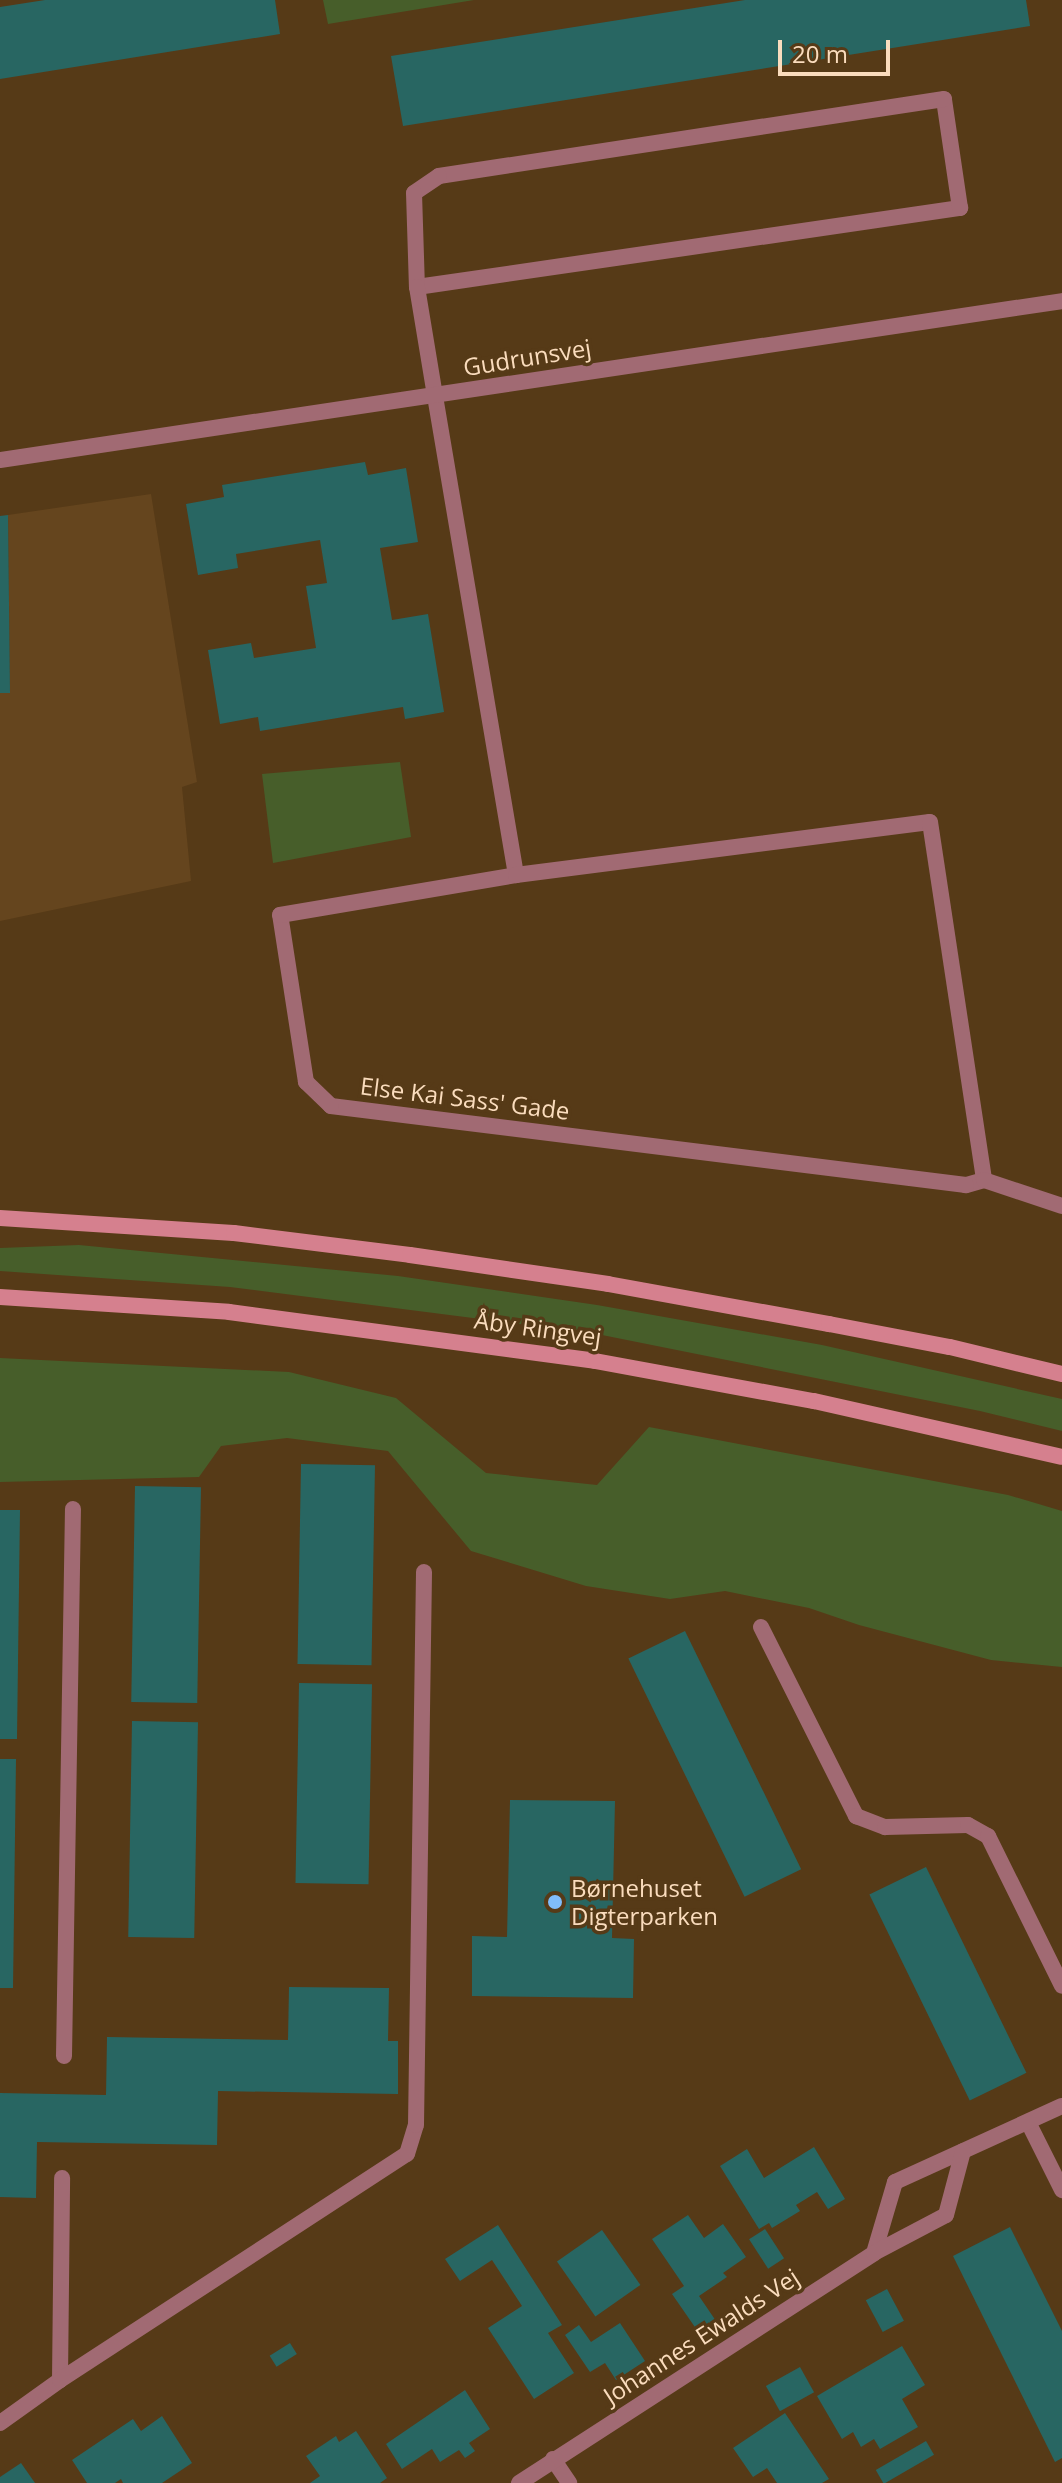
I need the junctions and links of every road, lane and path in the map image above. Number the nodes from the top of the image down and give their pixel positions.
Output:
1 (417, 287) junction
2 (1062, 301) edge
3 (435, 396) junction
4 (0, 460) edge
5 (516, 875) junction
6 (984, 1180) junction
7 (1062, 1206) edge
8 (0, 1218) edge
9 (0, 1297) edge
10 (1062, 1374) edge
11 (1062, 1457) edge
12 (73, 1509) dead end
13 (424, 1572) dead end
14 (761, 1627) dead end
15 (1062, 1986) edge
16 (64, 2056) dead end
17 (1062, 2106) edge
18 (1029, 2124) junction
19 (963, 2151) junction
20 (62, 2178) dead end
21 (1062, 2190) edge
22 (874, 2253) junction
23 (60, 2380) junction
24 (0, 2423) edge
25 (553, 2459) junction
26 (519, 2483) edge
27 (569, 2483) edge

1 - 1 street
1 - 3 street
2 - 3 street, Gudrunsvej
3 - 4 street, Gudrunsvej
3 - 5 street
5 - 6 street, Else Kai Sass' Gade
5 - 6 street, Else Kai Sass' Gade
6 - 7 street
8 - 10 main road
9 - 11 main road, Åby Ringvej
12 - 16 street
13 - 23 street
14 - 15 street
17 - 18 street
18 - 19 street
18 - 21 street
19 - 22 street, Johannes Ewalds Vej
19 - 22 street
20 - 23 street
22 - 25 street, Johannes Ewalds Vej
23 - 24 street
25 - 26 street, Johannes Ewalds Vej
25 - 27 street

